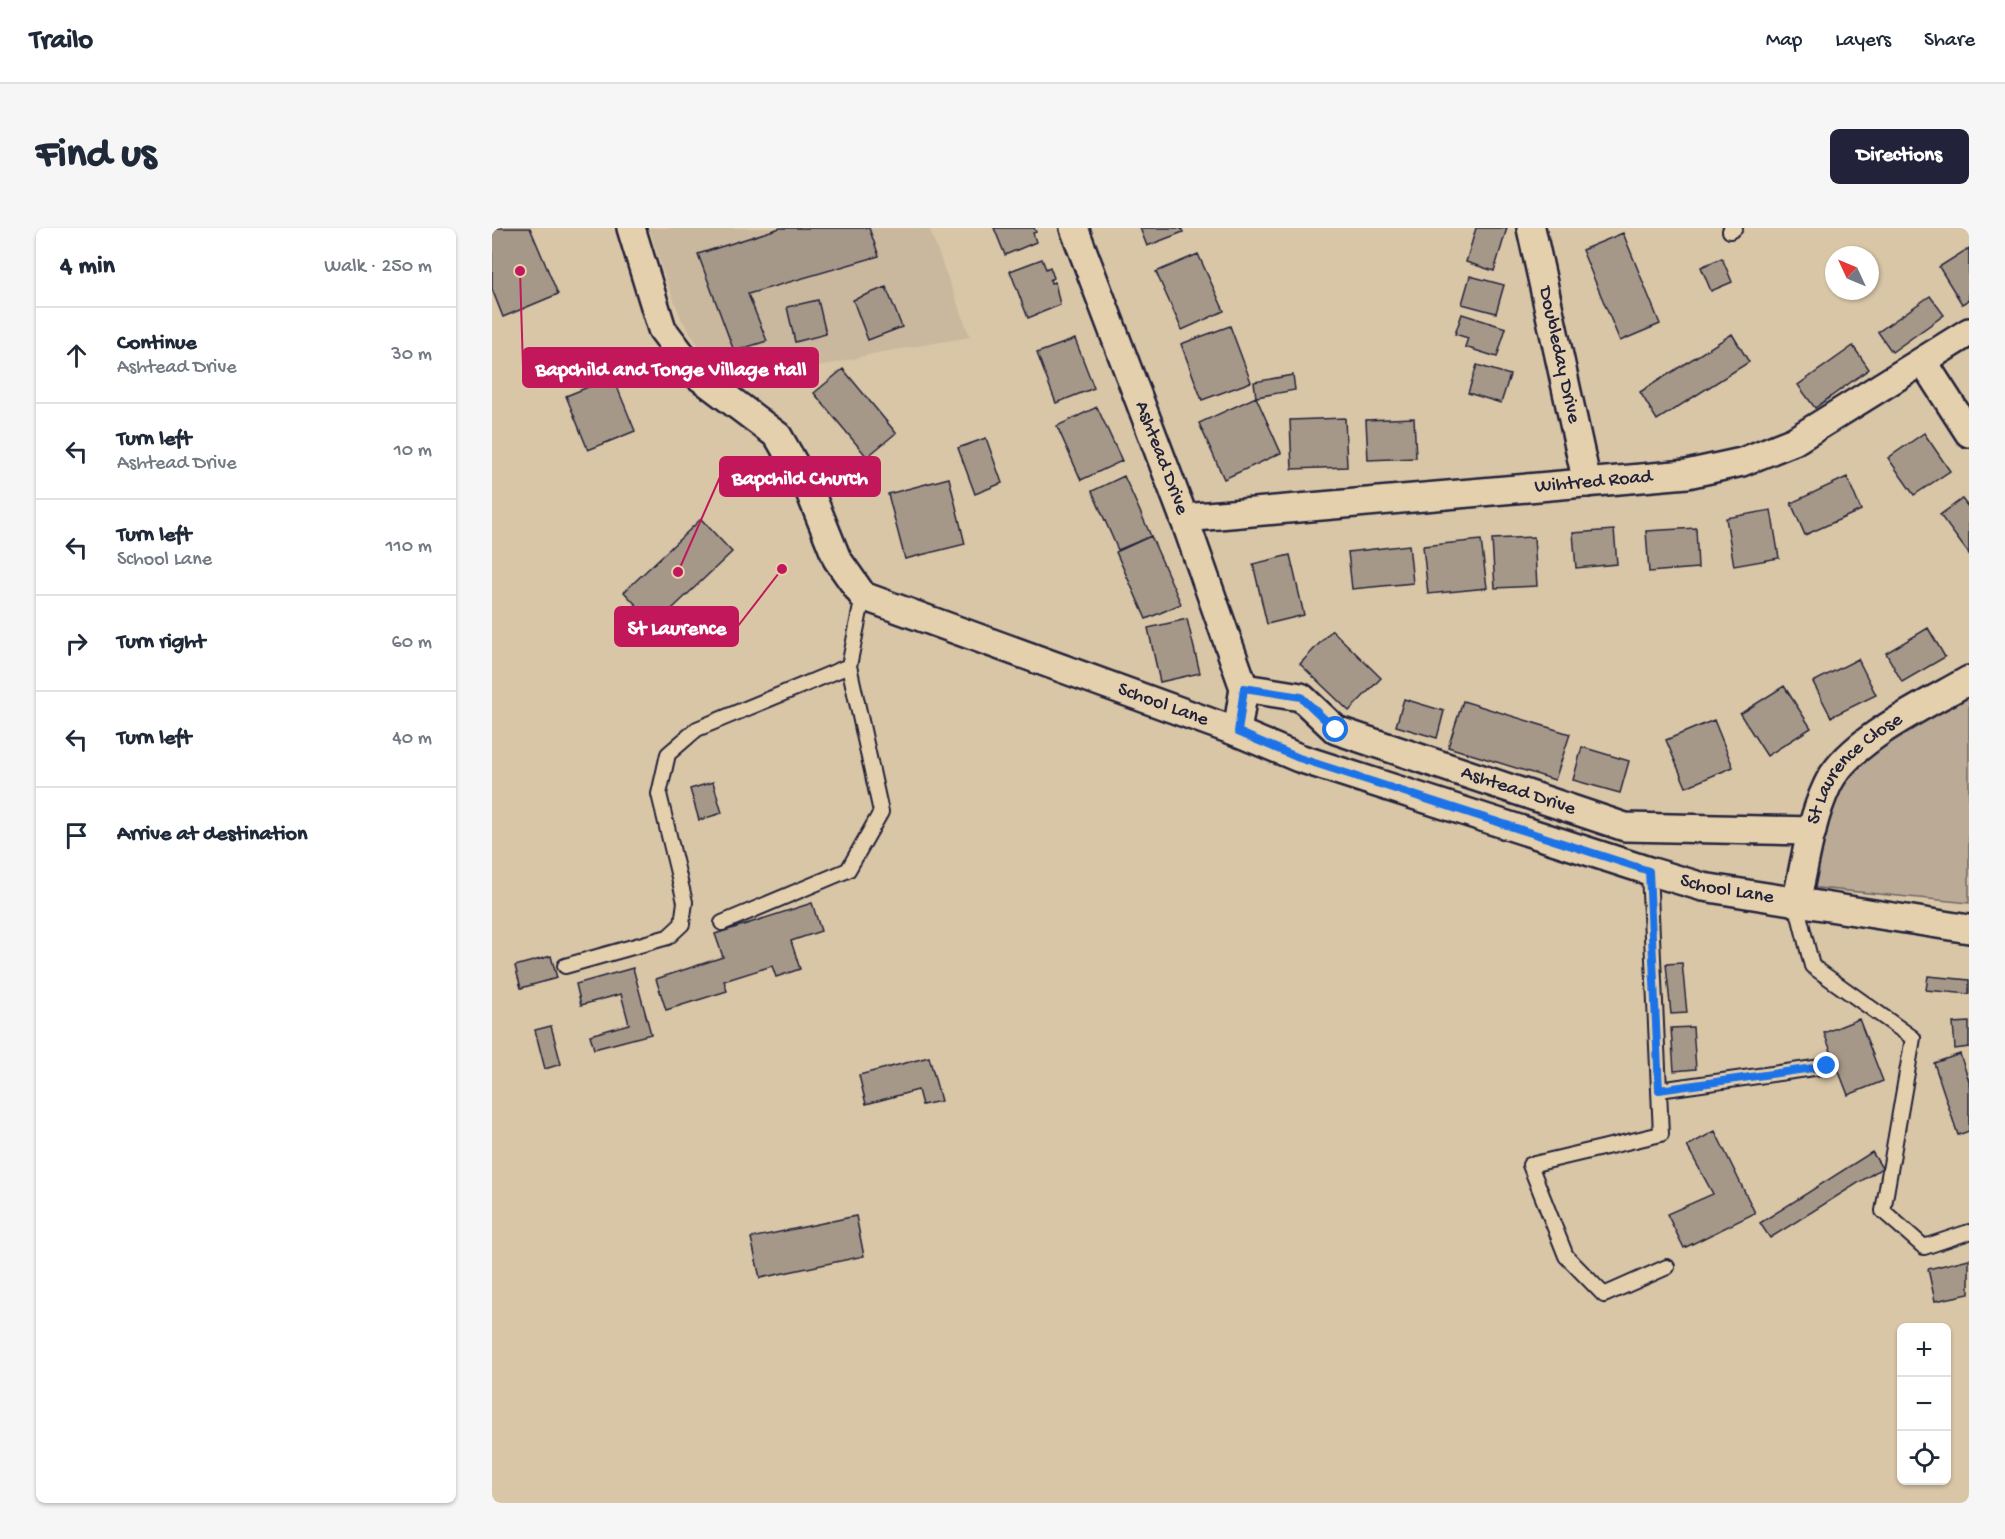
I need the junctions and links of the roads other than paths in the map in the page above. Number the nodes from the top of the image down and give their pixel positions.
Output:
1 (631, 228) edge
2 (1074, 228) edge
3 (1532, 228) edge
4 (1969, 332) edge
5 (1924, 363) junction
6 (1969, 433) edge
7 (1587, 483) junction
8 (1184, 518) junction
9 (863, 596) junction
10 (849, 666) junction
11 (1969, 680) edge
12 (1244, 688) junction
13 (1238, 732) junction
14 (1812, 831) junction
15 (1649, 871) junction
16 (1796, 903) junction
17 (722, 923) dead end
18 (1969, 929) edge
19 (565, 966) dead end
20 (1827, 1066) dead end
21 (1659, 1090) junction
22 (1969, 1232) edge
23 (1667, 1267) dead end

1 - 9 street
2 - 8 street, Ashtead Drive
3 - 7 street, Doubleday Drive
4 - 5 street, Wihtred Road
5 - 6 street
5 - 7 street, Wihtred Road
7 - 8 street, Wihtred Road
8 - 12 street, Ashtead Drive
9 - 10 lane
9 - 13 street, School Lane
10 - 17 lane
10 - 19 lane
11 - 14 street, St Laurence Close
12 - 13 street, Ashtead Drive
12 - 14 street, Ashtead Drive
13 - 15 street, School Lane
14 - 16 street, St Laurence Close
15 - 16 street, School Lane
15 - 21 lane
16 - 18 street, School Lane
16 - 22 lane
20 - 21 lane
21 - 23 lane

